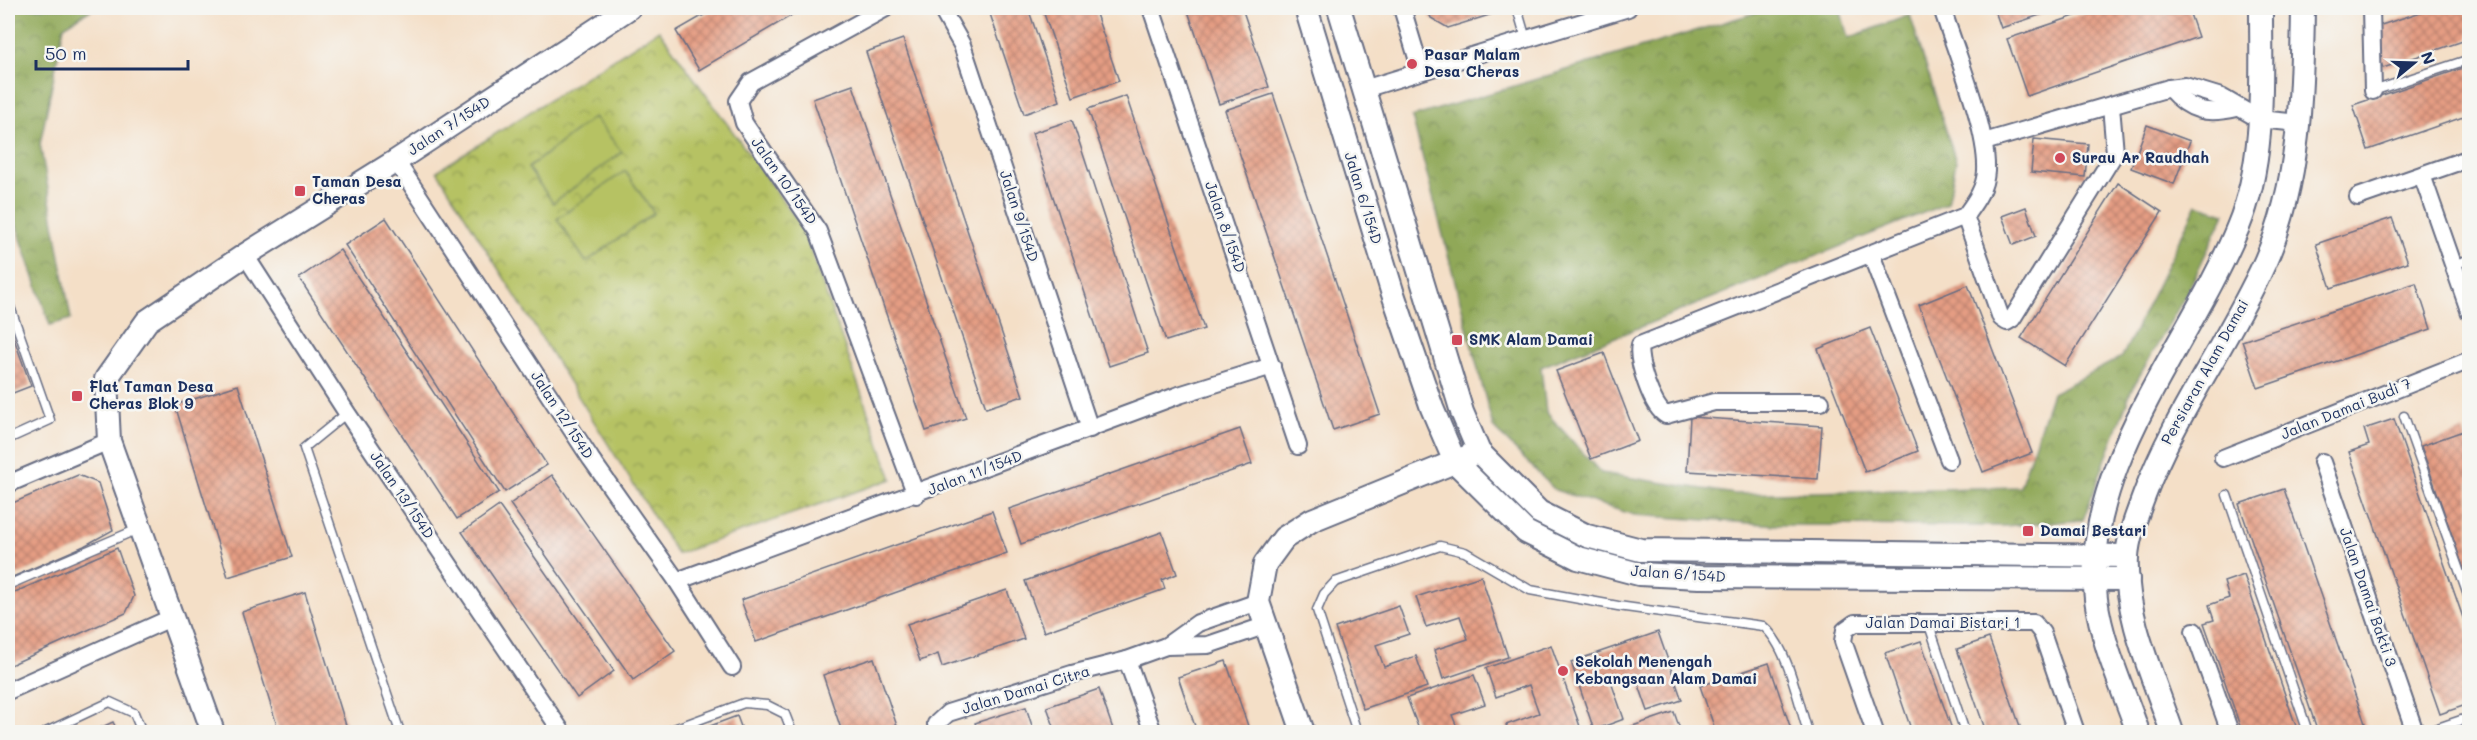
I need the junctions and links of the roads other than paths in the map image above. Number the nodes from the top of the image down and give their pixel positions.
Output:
1 (886, 8) edge
2 (940, 8) edge
3 (1151, 8) edge
4 (1306, 8) edge
5 (1339, 8) edge
6 (1402, 8) edge
7 (1517, 8) edge
8 (1628, 8) edge
9 (1942, 8) edge
10 (2261, 8) edge
11 (2304, 8) edge
12 (2371, 8) edge
13 (624, 9) edge
14 (1527, 39) junction
15 (2469, 59) edge
16 (1421, 71) junction
17 (1364, 88) junction
18 (2373, 91) joint
19 (1333, 97) junction
20 (2111, 106) junction
21 (2259, 119) junction
22 (2299, 123) junction
23 (1984, 142) junction
24 (2469, 158) edge
25 (396, 161) junction
26 (2422, 175) junction
27 (2358, 197) dead end
28 (1965, 216) junction
29 (1871, 254) junction
30 (245, 255) junction
31 (2469, 259) edge
32 (2453, 265) junction
33 (8, 301) edge
34 (2469, 313) edge
35 (2469, 360) edge
36 (1272, 366) junction
37 (1821, 402) dead end
38 (1432, 408) junction
39 (347, 413) junction
40 (2404, 416) dead end
41 (1090, 429) junction
42 (8, 439) edge
43 (109, 441) junction
44 (1298, 446) dead end
45 (1479, 452) junction
46 (2223, 458) dead end
47 (1949, 460) dead end
48 (1455, 462) junction
49 (2322, 462) dead end
50 (1426, 474) junction
51 (8, 484) edge
52 (1477, 485) junction
53 (916, 495) junction
54 (2227, 495) dead end
55 (138, 529) junction
56 (2088, 551) junction
57 (2127, 556) junction
58 (2128, 579) junction
59 (677, 581) junction
60 (8, 585) edge
61 (2090, 585) junction
62 (2469, 600) edge
63 (1258, 602) junction
64 (173, 617) junction
65 (1928, 622) junction
66 (1267, 625) junction
67 (2194, 631) dead end
68 (1166, 646) junction
69 (1127, 660) junction
70 (732, 668) dead end
71 (8, 691) edge
72 (2469, 717) edge
73 (46, 732) edge
74 (142, 732) edge
75 (213, 732) edge
76 (400, 732) edge
77 (562, 732) edge
78 (666, 732) edge
79 (792, 732) edge
80 (937, 732) edge
81 (1153, 732) edge
82 (1302, 732) edge
83 (1357, 732) edge
84 (1808, 732) edge
85 (1875, 732) edge
86 (1965, 732) edge
87 (2076, 732) edge
88 (2138, 732) edge
89 (2172, 732) edge
90 (2230, 732) edge
91 (2308, 732) edge
92 (2415, 732) edge
93 (2426, 732) edge

1 - 53 street, Jalan 10/154D
2 - 41 street, Jalan 9/154D
3 - 36 street, Jalan 8/154D
4 - 19 street, Jalan 6/154D
5 - 17 street, Jalan 6/154D
6 - 16 street
7 - 14 lane
8 - 14 street
9 - 23 street
10 - 21 street
11 - 22 street, Persiaran Alam Damai
12 - 18 street
13 - 25 street, Jalan 7/154D
14 - 16 street
15 - 18 lane
16 - 17 street
17 - 19 street
17 - 45 street, Jalan 6/154D
19 - 38 street, Jalan 6/154D
20 - 21 street
20 - 23 street
20 - 28 street
21 - 22 street
21 - 56 street
22 - 57 street, Persiaran Alam Damai
23 - 28 street
24 - 26 street
25 - 30 street, Jalan 7/154D
25 - 59 street, Jalan 12/154D
26 - 27 street
26 - 32 street
28 - 29 street
29 - 37 street
29 - 47 street
30 - 39 street, Jalan 13/154D
30 - 43 street, Jalan 7/154D
31 - 32 lane
32 - 34 street
33 - 42 lane
35 - 46 street, Jalan Damai Budi 7
36 - 41 street, Jalan 11/154D
36 - 44 street, Jalan 8/154D
38 - 48 street, Jalan 6/154D
38 - 50 street
39 - 76 lane
39 - 77 street, Jalan 13/154D
40 - 62 lane
41 - 53 street, Jalan 11/154D
43 - 51 street
43 - 55 street
45 - 48 street
45 - 56 street, Jalan 6/154D
48 - 50 street
48 - 52 street, Jalan 6/154D
49 - 92 street, Jalan Damai Bakti 3
50 - 52 street
50 - 63 street
52 - 61 street, Jalan 6/154D
53 - 59 street, Jalan 11/154D
54 - 91 lane
55 - 60 lane
55 - 64 street
56 - 57 street, Jalan 6/154D
56 - 61 street
57 - 58 street, Persiaran Alam Damai
58 - 61 street, Jalan 6/154D
58 - 89 street, Persiaran Alam Damai
59 - 70 street, Jalan 12/154D
61 - 88 street
63 - 66 street
63 - 68 street, Jalan Damai Citra
64 - 71 street
64 - 75 street
65 - 85 street, Jalan Damai Bistari 1
65 - 86 lane
65 - 87 street, Jalan Damai Bistari 1
66 - 68 street, Jalan Damai Citra
66 - 82 street
67 - 90 street
68 - 69 street, Jalan Damai Citra
69 - 80 street, Jalan Damai Citra
69 - 81 street
72 - 93 lane
73 - 74 lane
78 - 79 lane
83 - 84 lane

